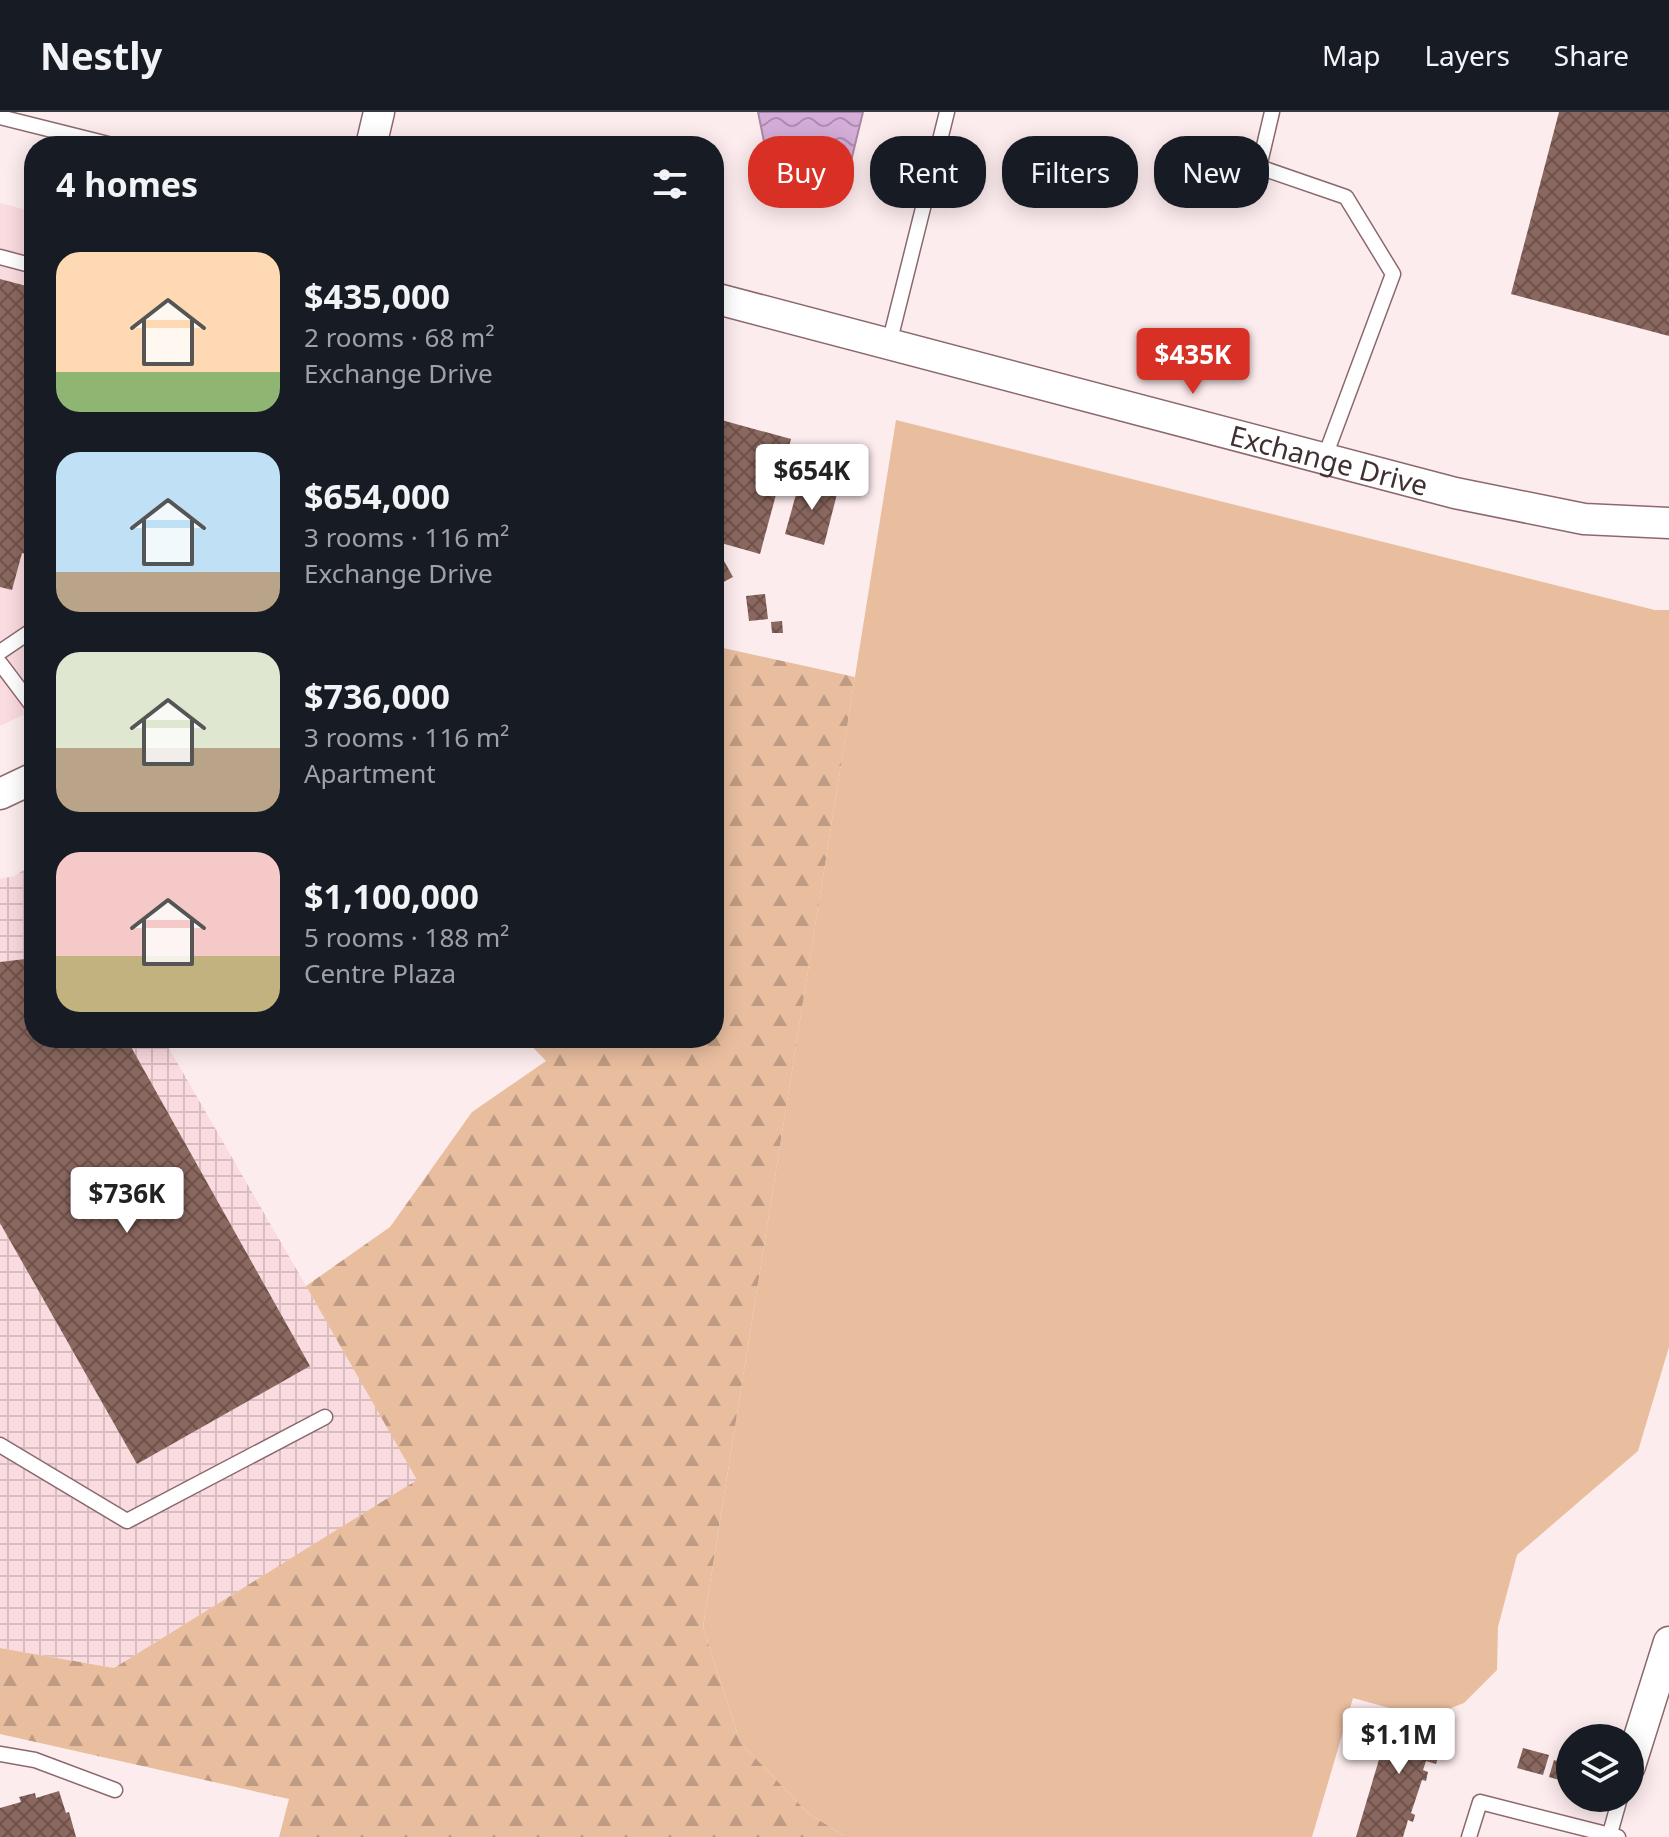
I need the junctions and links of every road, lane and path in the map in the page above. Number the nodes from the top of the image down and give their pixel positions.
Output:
1 (379, 112) edge
2 (947, 112) edge
3 (1272, 112) edge
4 (0, 117) edge
5 (76, 136) edge
6 (373, 136) edge
7 (0, 257) edge
8 (24, 263) edge
9 (724, 301) edge
10 (889, 344) junction
11 (1324, 459) junction
12 (1669, 523) edge
13 (24, 636) edge
14 (0, 652) edge
15 (0, 663) edge
16 (24, 695) edge
17 (24, 783) edge
18 (0, 794) edge
19 (325, 1417) dead end
20 (0, 1445) edge
21 (1669, 1642) edge
22 (1643, 1724) edge
23 (0, 1754) edge
24 (115, 1790) dead end
25 (1617, 1812) edge
26 (1612, 1836) edge
27 (1469, 1837) edge

1 - 6 street
2 - 10 lane
3 - 11 lane
4 - 5 lane
7 - 8 lane
9 - 10 street, Exchange Drive
10 - 11 street, Exchange Drive
11 - 12 street, Exchange Drive
13 - 14 lane
15 - 16 lane
17 - 18 street
19 - 20 lane
21 - 22 street
23 - 24 lane
25 - 26 lane
26 - 27 lane

